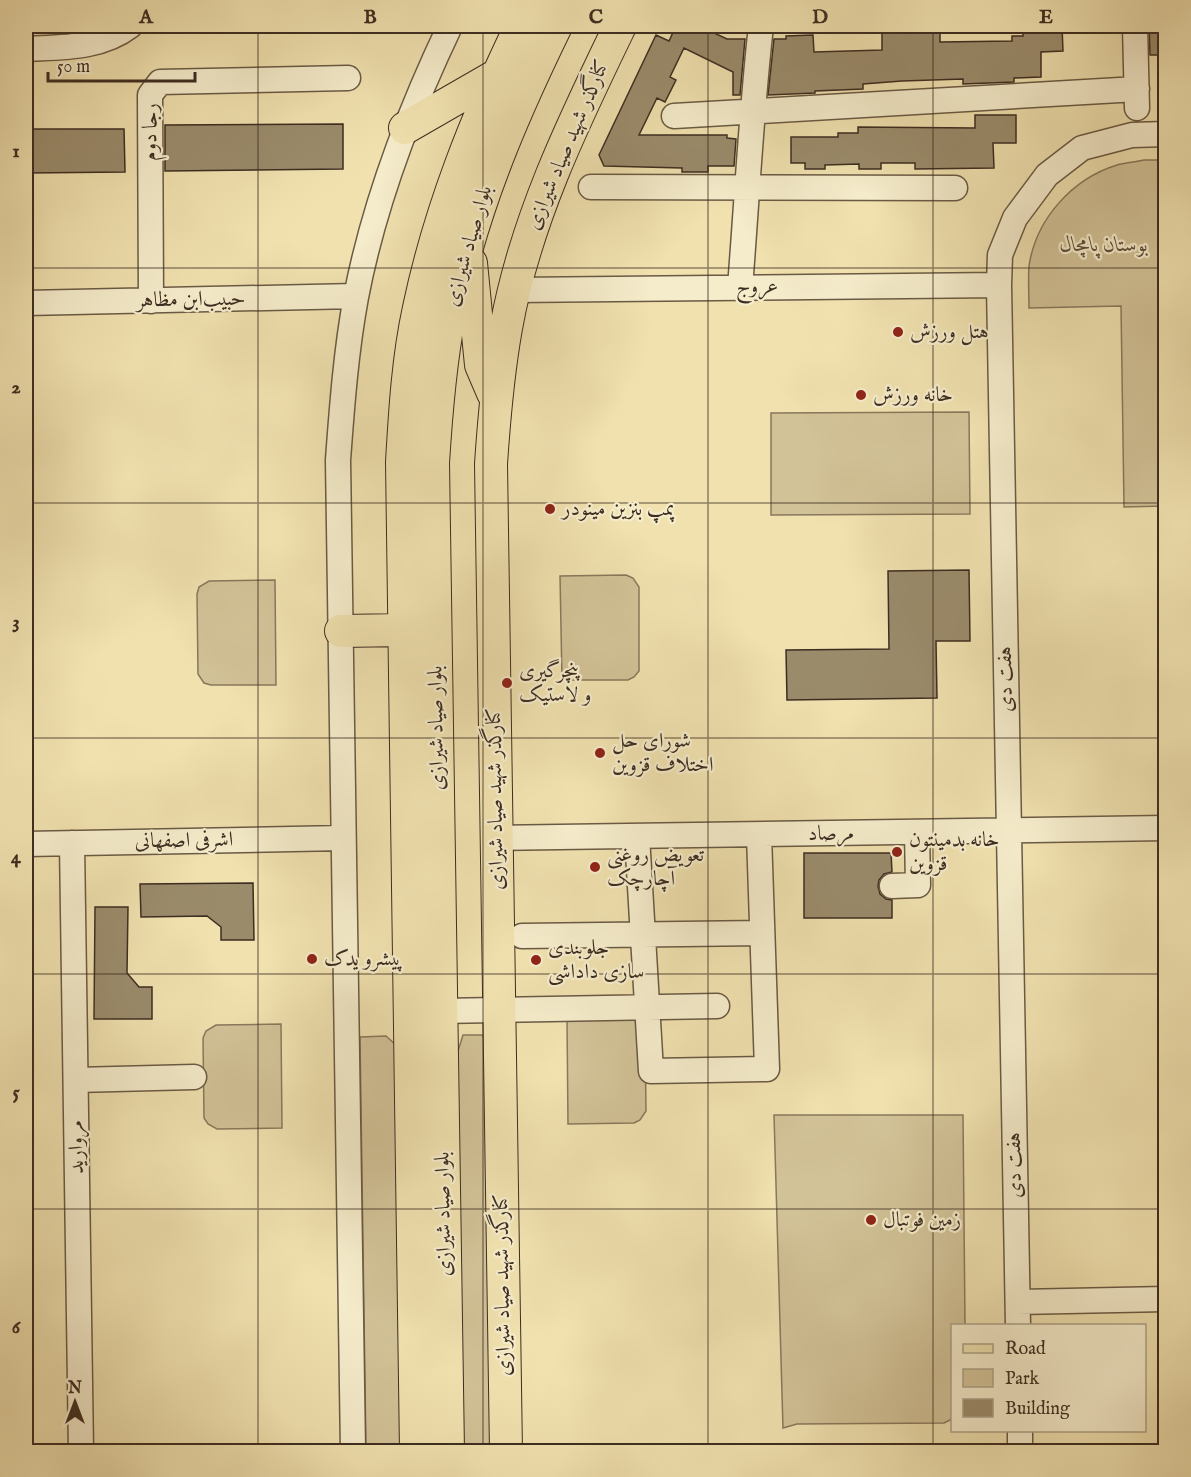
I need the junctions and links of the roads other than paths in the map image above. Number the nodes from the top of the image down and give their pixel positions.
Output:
1 (130, 26) edge
2 (450, 26) edge
3 (521, 26) edge
4 (556, 26) edge
5 (597, 26) edge
6 (620, 26) edge
7 (761, 26) edge
8 (1136, 26) edge
9 (26, 49) edge
10 (602, 64) junction
11 (497, 75) junction
12 (348, 78) dead end
13 (752, 111) junction
14 (675, 116) dead end
15 (405, 128) junction
16 (1166, 135) edge
17 (591, 187) dead end
18 (748, 187) junction
19 (955, 188) dead end
20 (469, 238) junction
21 (999, 285) junction
22 (740, 287) junction
23 (515, 290) junction
24 (356, 296) junction
25 (151, 301) junction
26 (26, 303) edge
27 (495, 400) junction
28 (404, 630) junction
29 (340, 631) junction
30 (1166, 828) edge
31 (1009, 831) junction
32 (917, 833) junction
33 (759, 835) junction
34 (637, 836) junction
35 (344, 838) junction
36 (496, 838) junction
37 (72, 843) junction
38 (26, 844) edge
39 (892, 886) dead end
40 (762, 933) junction
41 (643, 934) junction
42 (522, 936) dead end
43 (717, 1006) dead end
44 (647, 1007) junction
45 (499, 1010) junction
46 (441, 1011) junction
47 (194, 1077) dead end
48 (76, 1080) junction
49 (1166, 1299) edge
50 (1018, 1314) edge
51 (1020, 1432) edge
52 (81, 1452) edge
53 (353, 1452) edge
54 (416, 1452) edge
55 (448, 1452) edge
56 (506, 1452) edge
57 (1020, 1452) edge

1 - 9 street
2 - 15 street
3 - 11 main road, بلوار صیاد شیرازی
4 - 20 main road, بلوار صیاد شیرازی
5 - 10 main road
6 - 10 main road, کنارگذر شهید صیاد شیرازی
7 - 13 street
8 - 13 street
10 - 23 main road, کنارگذر شهید صیاد شیرازی
11 - 15 main road
11 - 28 main road, بلوار صیاد شیرازی
12 - 25 street, رجا دوم
13 - 14 street
13 - 18 street
15 - 24 street
16 - 21 street, هفت دی
17 - 18 street
18 - 19 street
18 - 22 street
20 - 27 main road
20 - 46 main road, بلوار صیاد شیرازی
21 - 22 street, عروج
21 - 31 street, هفت دی
22 - 23 street, عروج
23 - 27 main road, کنارگذر شهید صیاد شیرازی
24 - 25 street, حبیب‌ابن مظاهر
24 - 29 street
25 - 26 street, حبیب‌ابن مظاهر
27 - 36 main road, کنارگذر شهید صیاد شیرازی
28 - 29 main road
28 - 54 main road, بلوار صیاد شیرازی
29 - 35 street
30 - 31 street, مرصاد
31 - 32 street, مرصاد
31 - 50 street, هفت دی
32 - 33 street, مرصاد
32 - 39 street
33 - 34 street, مرصاد
33 - 40 street
34 - 36 street, مرصاد
34 - 41 street
35 - 37 street, اشرفی اصفهانی
35 - 53 street
36 - 45 main road, کنارگذر شهید صیاد شیرازی
37 - 38 street, اشرفی اصفهانی
37 - 48 street, مروارید
40 - 41 street
40 - 44 street
41 - 42 street
41 - 44 street
43 - 44 street
44 - 45 street
45 - 46 street
45 - 56 main road, کنارگذر شهید صیاد شیرازی
46 - 55 main road, بلوار صیاد شیرازی
47 - 48 street
48 - 52 street, مروارید
49 - 50 street
51 - 57 street

